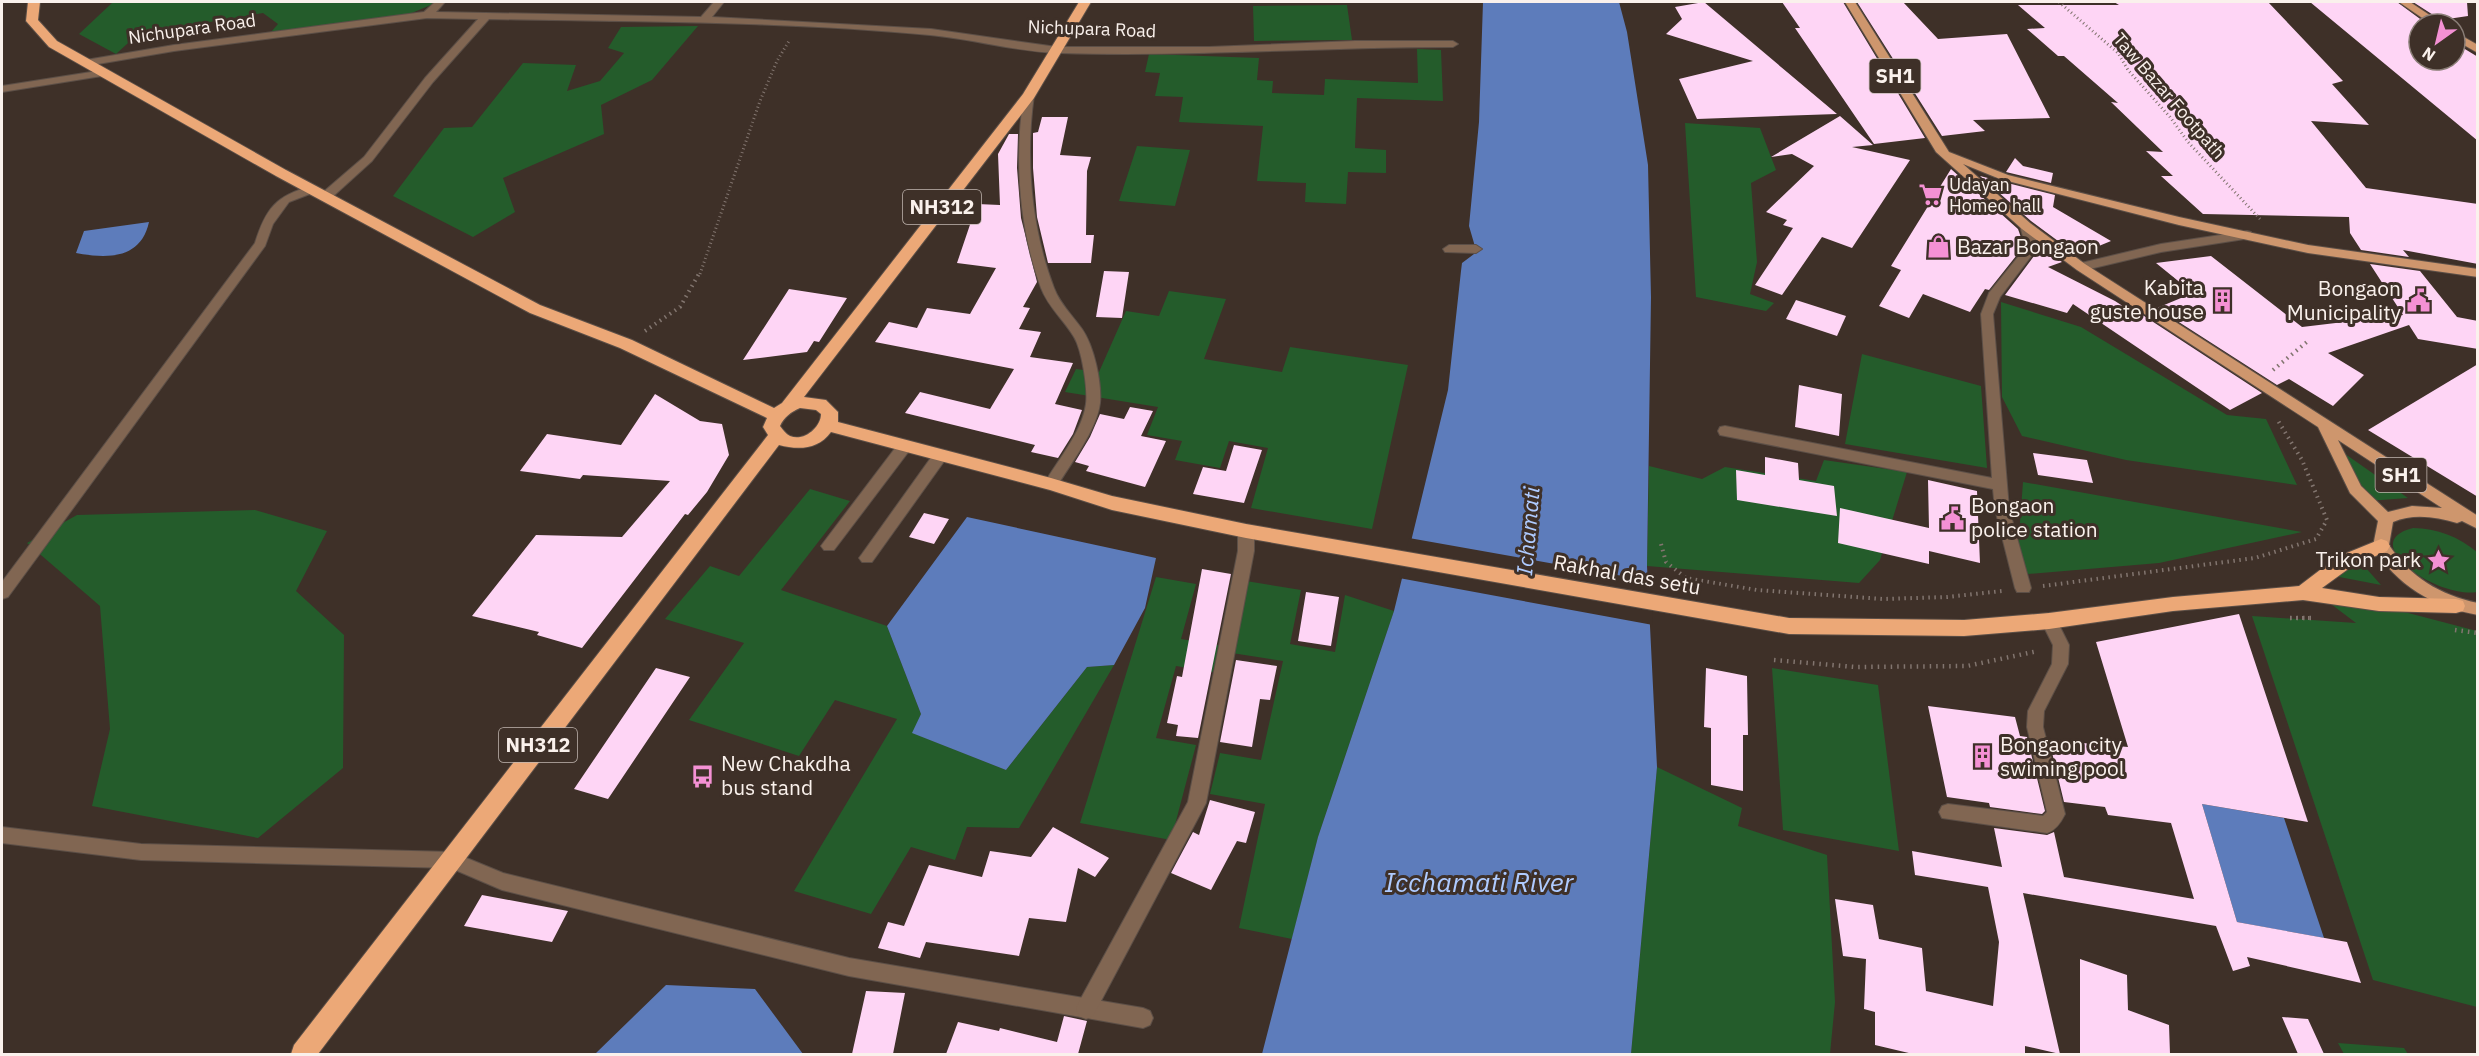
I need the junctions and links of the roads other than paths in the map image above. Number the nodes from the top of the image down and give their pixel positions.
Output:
1 (34, 2) edge
2 (440, 2) edge
3 (719, 2) edge
4 (1086, 2) edge
5 (1850, 2) edge
6 (2404, 2) edge
7 (2420, 12) edge
8 (427, 15) junction
9 (487, 15) junction
10 (704, 20) junction
11 (1453, 44) dead end
12 (1057, 50) junction
13 (86, 63) junction
14 (104, 74) junction
15 (2, 89) edge
16 (1029, 95) junction
17 (1940, 150) junction
18 (311, 190) junction
19 (325, 197) junction
20 (2026, 226) junction
21 (2247, 236) junction
22 (1449, 249) dead end
23 (1476, 249) dead end
24 (2081, 267) junction
25 (2478, 273) edge
26 (782, 410) junction
27 (829, 426) junction
28 (2325, 427) junction
29 (1725, 431) dead end
30 (776, 437) junction
31 (904, 447) junction
32 (940, 456) junction
33 (1051, 484) junction
34 (2000, 485) junction
35 (2386, 519) junction
36 (2478, 525) edge
37 (1251, 532) junction
38 (829, 546) dead end
39 (2381, 546) junction
40 (867, 558) dead end
41 (2023, 588) road end
42 (2, 593) edge
43 (2303, 593) junction
44 (2456, 606) junction
45 (2478, 609) edge
46 (2049, 621) junction
47 (1948, 812) dead end
48 (2, 835) edge
49 (452, 860) junction
50 (1086, 1009) junction
51 (1143, 1018) dead end
52 (303, 1054) edge

1 - 13 highway
2 - 8 street
3 - 10 street
4 - 12 highway, NH312
5 - 17 main road, SH1
6 - 7 main road
8 - 9 street, Nichupara Road
8 - 13 street, Nichupara Road
9 - 10 street, Nichupara Road
9 - 19 street
10 - 12 street, Nichupara Road
11 - 12 street, Nichupara Road
12 - 16 highway, NH312
13 - 14 highway
14 - 15 street
14 - 18 highway
16 - 26 highway, NH312
16 - 33 street
17 - 20 main road, SH1
17 - 21 main road
18 - 19 highway
18 - 42 street
19 - 26 highway
20 - 24 main road, SH1
20 - 34 street
21 - 24 street
21 - 25 main road
22 - 23 street
24 - 28 main road, SH1
26 - 27 highway
26 - 30 highway
27 - 30 highway
27 - 31 highway, Rakhal das setu
28 - 35 main road, SH1
28 - 36 main road, SH1
29 - 34 street
30 - 49 highway, NH312
31 - 32 highway, Rakhal das setu
31 - 38 street
32 - 33 highway, Rakhal das setu
32 - 40 street
33 - 37 highway, Rakhal das setu
34 - 41 street
35 - 36 main road, SH1
35 - 39 main road, SH1
37 - 46 highway, Rakhal das setu
37 - 50 street
39 - 43 highway
39 - 44 main road
43 - 44 highway, Rakhal das setu
43 - 46 highway, Rakhal das setu
44 - 45 main road
46 - 47 street
48 - 49 street
49 - 50 street
49 - 52 highway, NH312
50 - 51 street

